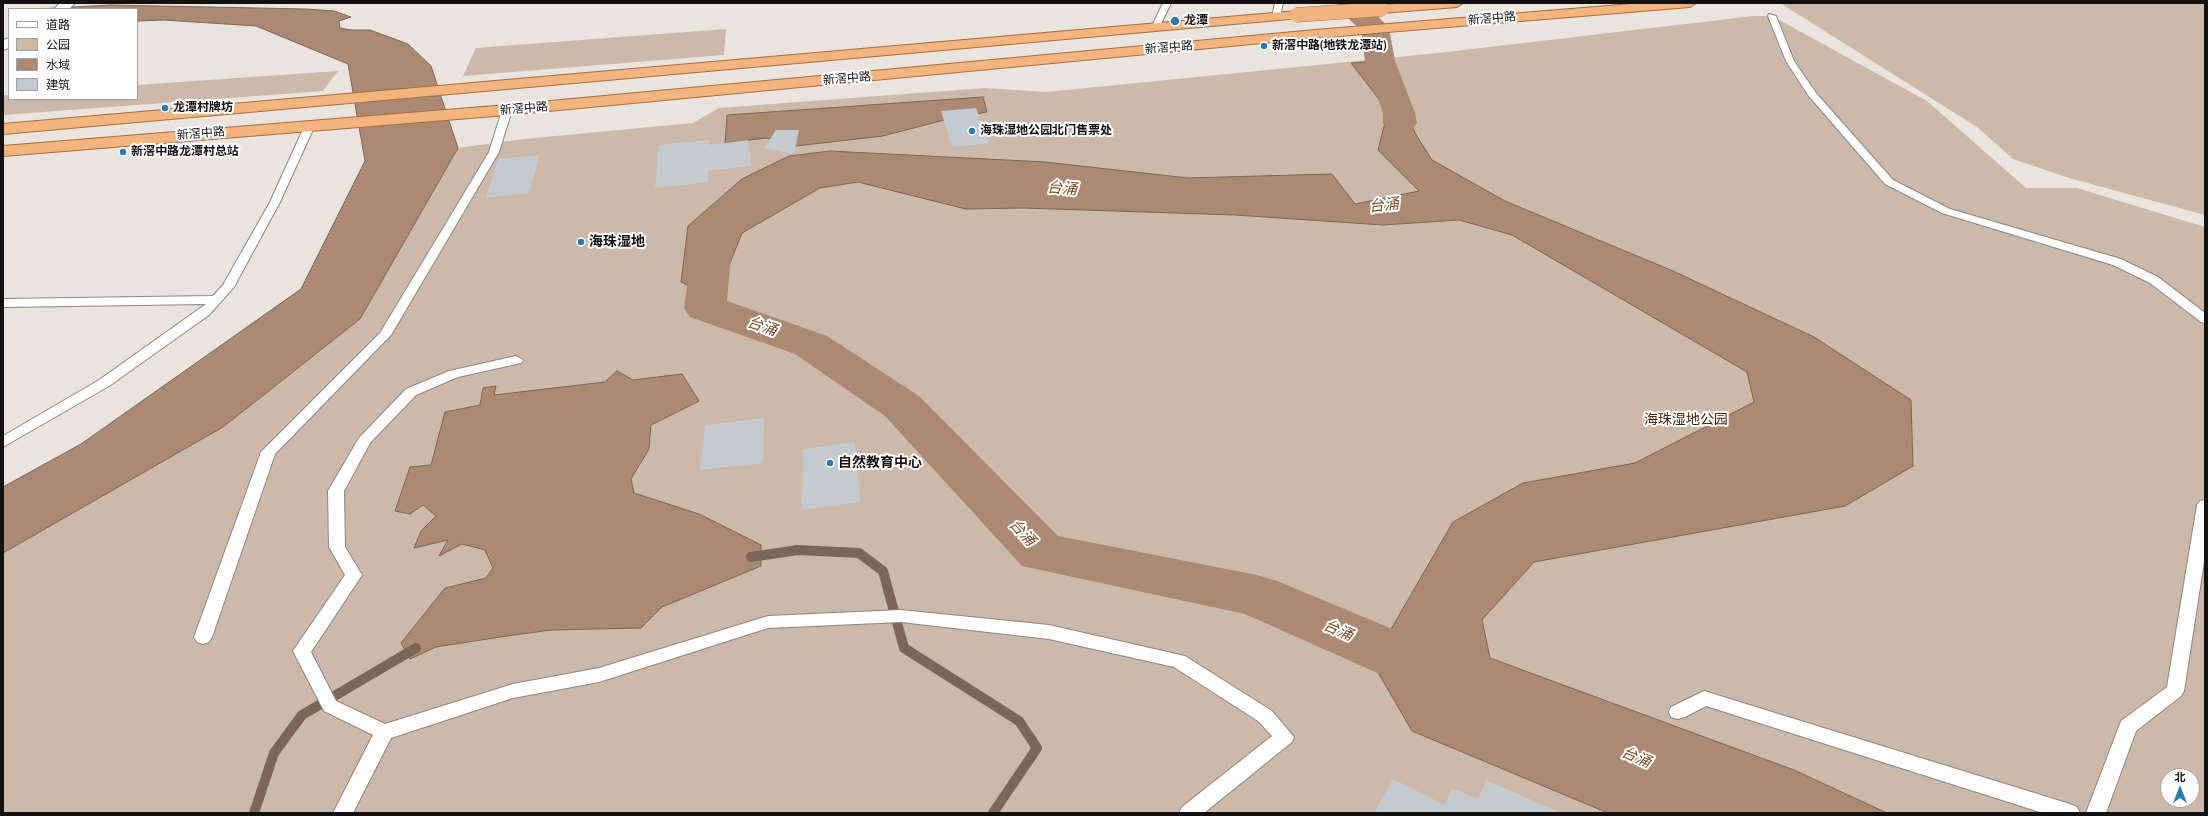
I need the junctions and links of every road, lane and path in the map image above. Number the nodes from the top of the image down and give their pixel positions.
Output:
1 (1167, 3) edge
2 (1457, 3) edge
3 (1690, 3) edge
4 (1278, 10) edge
5 (1772, 16) dead end
6 (1156, 26) junction
7 (507, 110) junction
8 (310, 125) junction
9 (3, 130) edge
10 (3, 151) edge
11 (216, 300) junction
12 (3, 303) edge
13 (2205, 319) edge
14 (516, 360) dead end
15 (3, 442) edge
16 (2205, 505) edge
17 (204, 637) dead end
18 (1678, 712) dead end
19 (384, 732) junction
20 (342, 813) edge
21 (1189, 813) edge
22 (2070, 813) edge
23 (2096, 813) edge

1 - 6 lane
2 - 4 highway, 新滘中路, bridge
3 - 7 highway, 新滘中路
4 - 6 highway, 新滘中路
5 - 13 lane
6 - 9 highway, 新滘中路
7 - 8 highway, 新滘中路
7 - 17 lane
8 - 10 highway, 新滘中路
8 - 11 lane
11 - 12 lane
11 - 15 lane
14 - 19 lane
16 - 23 lane
18 - 22 lane
19 - 20 lane
19 - 21 lane

